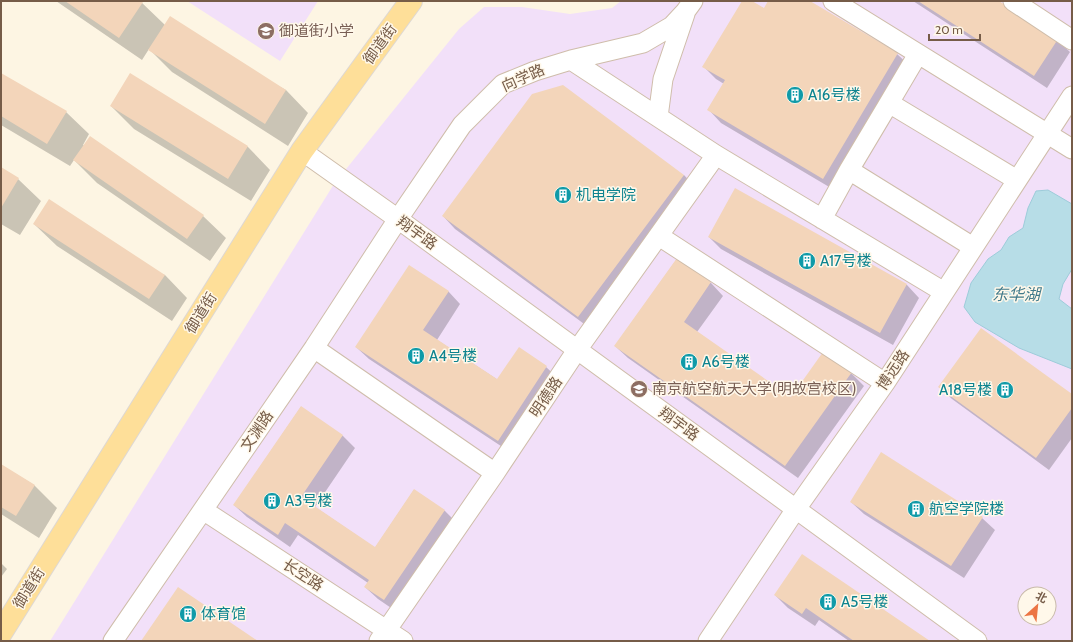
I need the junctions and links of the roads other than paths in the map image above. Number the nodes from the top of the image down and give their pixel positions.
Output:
1 (411, 1) edge
2 (1013, 1) edge
3 (844, 4) edge
4 (689, 7) edge
5 (1072, 40) edge
6 (918, 54) junction
7 (571, 60) junction
8 (1072, 96) edge
9 (889, 102) junction
10 (658, 117) junction
11 (1047, 134) junction
12 (1072, 149) edge
13 (302, 151) junction
14 (716, 155) junction
15 (849, 170) junction
16 (1017, 180) junction
17 (398, 218) junction
18 (822, 218) junction
19 (659, 236) junction
20 (973, 247) junction
21 (944, 292) junction
22 (314, 348) junction
23 (577, 350) junction
24 (885, 383) junction
25 (495, 473) junction
26 (796, 509) junction
27 (203, 510) junction
28 (1, 633) edge
29 (383, 635) edge
30 (113, 641) edge
31 (403, 641) edge
32 (708, 641) edge
33 (978, 641) edge

1 - 13 main road, 御道街
2 - 5 lane
3 - 6 lane
4 - 7 lane, 向学路
4 - 10 lane
6 - 9 lane
6 - 11 lane
7 - 10 lane
7 - 17 lane, 向学路
8 - 11 lane, 博远路
9 - 15 lane
9 - 16 lane
10 - 14 lane
11 - 12 lane
11 - 16 lane, 博远路
13 - 17 lane, 翔宇路
13 - 28 main road, 御道街
14 - 18 lane
14 - 19 lane, 明德路
15 - 18 lane
15 - 20 lane
16 - 20 lane, 博远路
17 - 22 lane, 文渊路
17 - 23 lane, 翔宇路
18 - 21 lane
19 - 23 lane, 明德路
19 - 24 lane
20 - 21 lane, 博远路
21 - 24 lane, 博远路
22 - 25 lane
22 - 27 lane, 文渊路
23 - 25 lane, 明德路
23 - 26 lane, 翔宇路
24 - 26 lane, 博远路
25 - 29 lane, 明德路
26 - 32 lane, 博远路
26 - 33 lane, 翔宇路
27 - 29 lane, 长空路
27 - 30 lane, 文渊路
29 - 31 lane, 长空路

